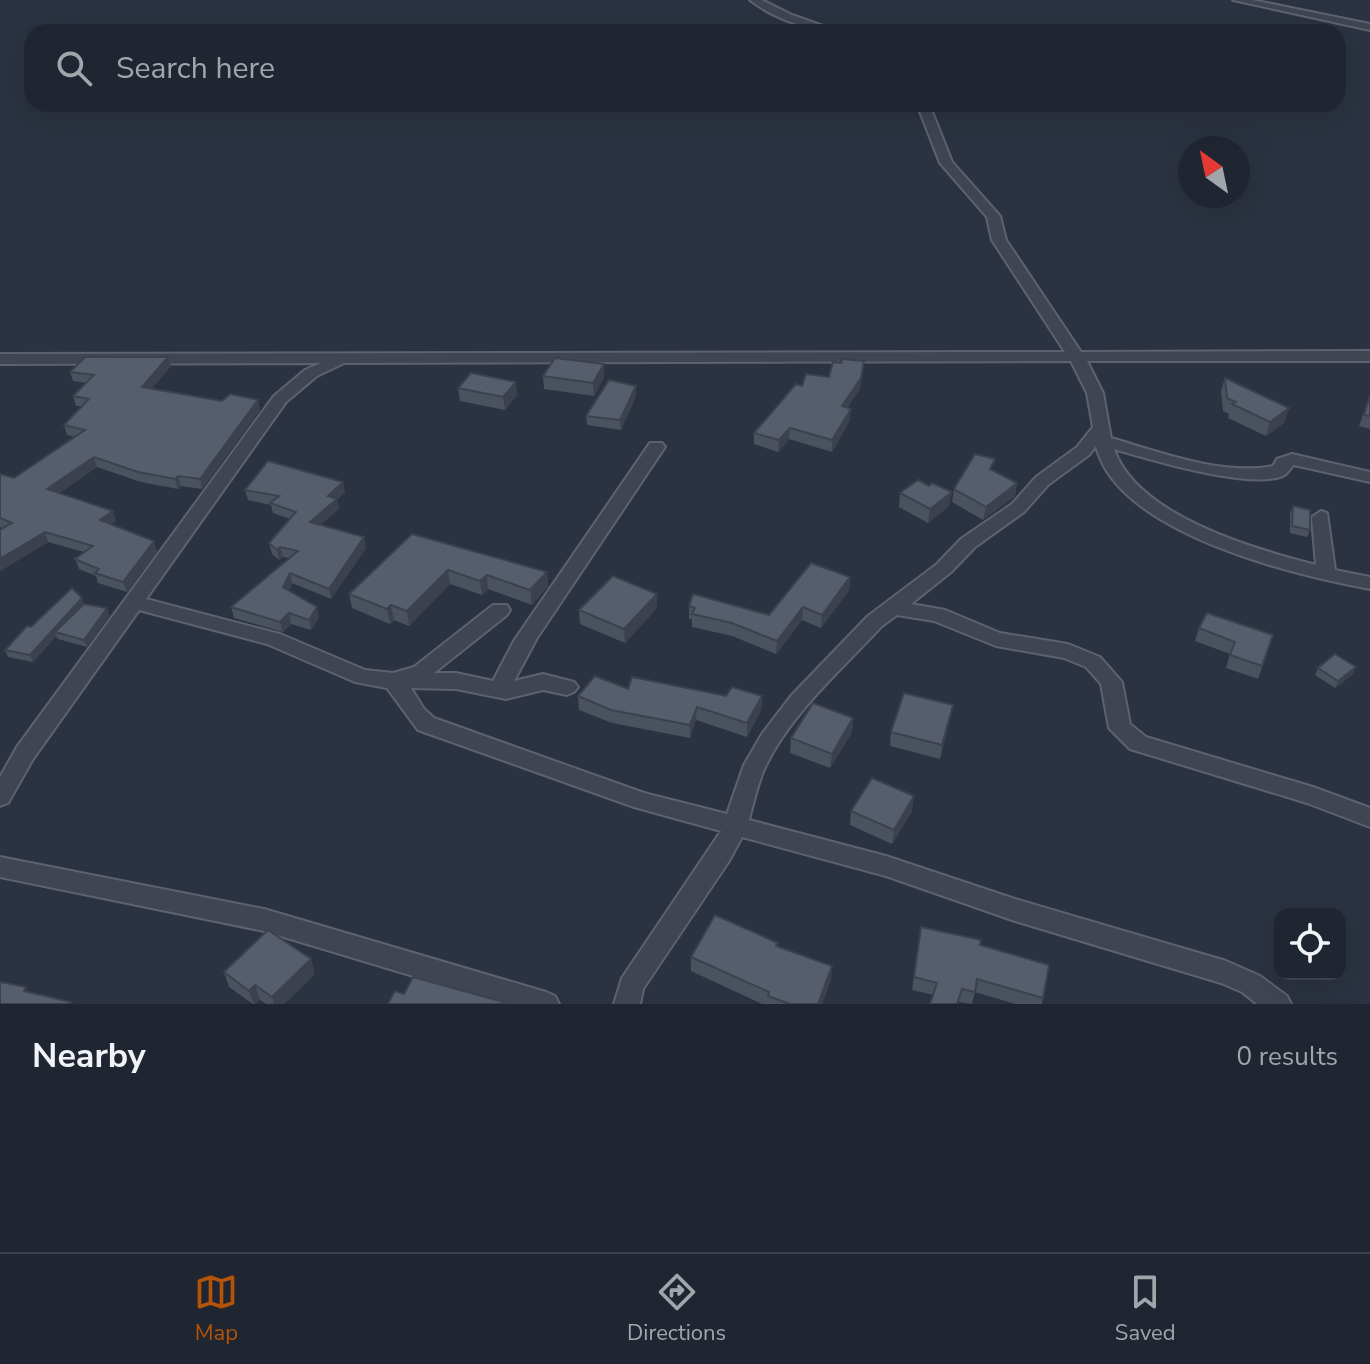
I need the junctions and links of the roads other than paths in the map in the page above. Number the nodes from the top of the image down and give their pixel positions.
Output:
1 (755, 0) edge
2 (1238, 0) edge
3 (1270, 3) edge
4 (810, 24) edge
5 (1370, 27) edge
6 (926, 112) edge
7 (1370, 356) edge
8 (345, 357) junction
9 (1075, 358) junction
10 (0, 359) edge
11 (1101, 436) junction
12 (656, 447) dead end
13 (1370, 477) edge
14 (1321, 517) dead end
15 (1326, 575) junction
16 (1370, 583) edge
17 (137, 603) junction
18 (892, 607) junction
19 (500, 610) dead end
20 (397, 680) junction
21 (567, 687) dead end
22 (500, 690) junction
23 (0, 797) edge
24 (1370, 818) edge
25 (735, 827) junction
26 (0, 867) edge
27 (546, 1004) edge
28 (627, 1004) edge
29 (1278, 1004) edge

1 - 4 street
2 - 3 street
3 - 5 street
6 - 9 street
7 - 9 street
8 - 9 street
8 - 10 street
8 - 17 street
9 - 11 street
11 - 13 street
11 - 15 street
11 - 18 street
12 - 22 street
14 - 15 street
15 - 16 street
17 - 20 street
17 - 23 street
18 - 24 street
18 - 25 street
19 - 20 street
20 - 22 street
20 - 25 street
21 - 22 street
25 - 28 street
25 - 29 street
26 - 27 street

